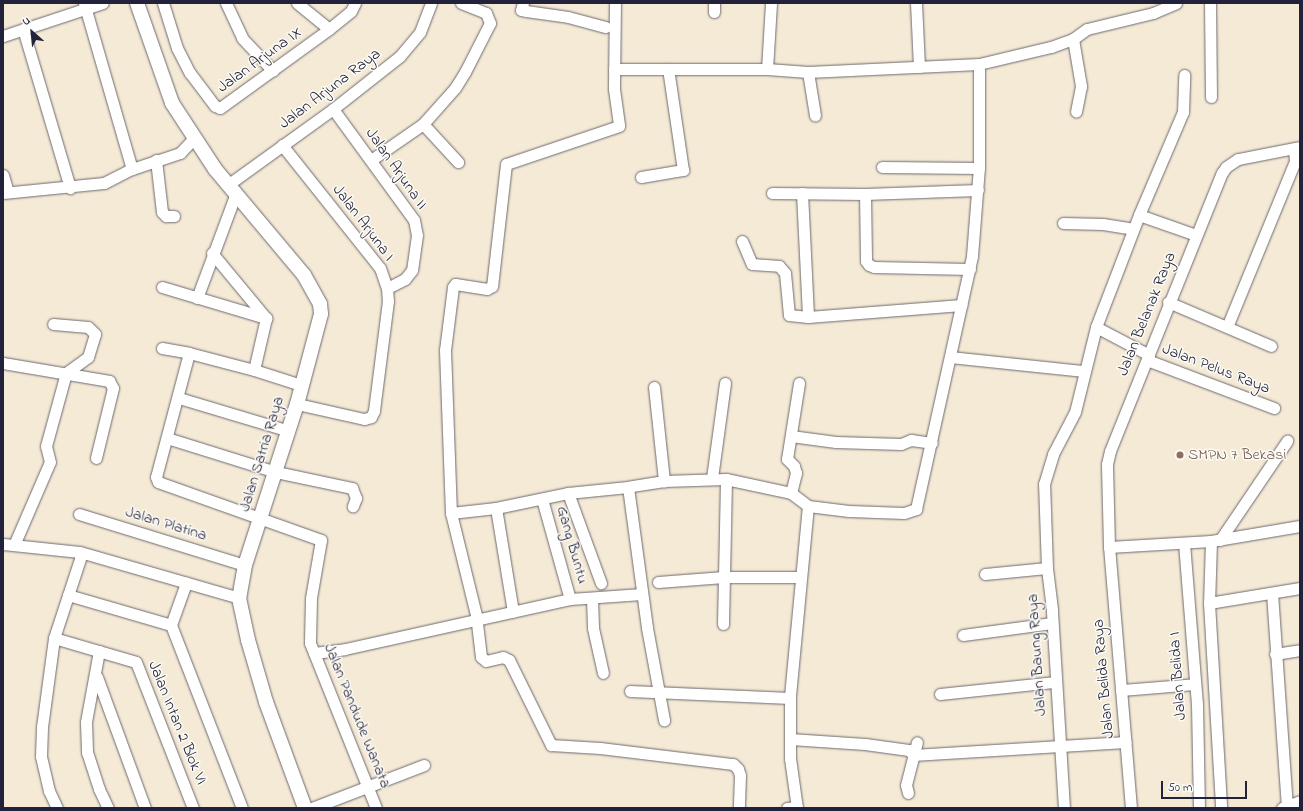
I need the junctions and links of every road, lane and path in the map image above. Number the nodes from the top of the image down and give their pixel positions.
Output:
1 (103, 3) edge
2 (137, 3) edge
3 (163, 3) edge
4 (226, 3) edge
5 (297, 3) edge
6 (355, 3) edge
7 (431, 3) edge
8 (461, 3) edge
9 (523, 3) edge
10 (615, 3) edge
11 (771, 3) edge
12 (916, 3) edge
13 (1176, 3) edge
14 (1210, 3) edge
15 (85, 6) edge
16 (1164, 6) edge
17 (606, 27) dead end
18 (23, 29) junction
19 (330, 29) junction
20 (3, 36) edge
21 (1073, 39) junction
22 (978, 64) junction
23 (919, 67) junction
24 (767, 68) junction
25 (614, 69) junction
26 (668, 69) junction
27 (273, 71) junction
28 (808, 72) junction
29 (1184, 76) dead end
30 (1211, 97) dead end
31 (333, 109) junction
32 (1076, 112) dead end
33 (815, 115) dead end
34 (423, 124) junction
35 (195, 140) junction
36 (284, 148) junction
37 (1298, 148) edge
38 (156, 160) junction
39 (371, 160) junction
40 (458, 162) dead end
41 (882, 167) dead end
42 (979, 168) junction
43 (132, 169) junction
44 (3, 175) edge
45 (641, 177) dead end
46 (70, 188) junction
47 (233, 189) junction
48 (978, 190) junction
49 (6, 192) edge
50 (772, 193) dead end
51 (802, 194) junction
52 (865, 194) junction
53 (1139, 215) junction
54 (174, 216) dead end
55 (1063, 223) dead end
56 (1134, 229) junction
57 (1196, 235) junction
58 (742, 241) dead end
59 (212, 253) junction
60 (970, 269) junction
61 (162, 287) dead end
62 (387, 288) junction
63 (197, 298) junction
64 (1168, 302) junction
65 (962, 304) junction
66 (808, 317) junction
67 (266, 318) junction
68 (53, 324) dead end
69 (1096, 327) junction
70 (1227, 328) junction
71 (1271, 346) dead end
72 (162, 348) dead end
73 (189, 354) junction
74 (950, 357) junction
75 (1148, 357) junction
76 (3, 363) edge
77 (254, 370) junction
78 (1084, 371) junction
79 (66, 374) junction
80 (725, 383) dead end
81 (799, 383) dead end
82 (301, 386) junction
83 (654, 388) dead end
84 (179, 398) junction
85 (296, 404) junction
86 (1274, 408) dead end
87 (289, 431) junction
88 (791, 436) junction
89 (167, 438) junction
90 (1287, 441) dead end
91 (932, 443) junction
92 (96, 458) dead end
93 (276, 472) junction
94 (712, 478) junction
95 (726, 480) junction
96 (664, 481) junction
97 (628, 487) junction
98 (568, 493) junction
99 (790, 493) junction
100 (542, 500) junction
101 (353, 506) dead end
102 (808, 506) junction
103 (496, 508) junction
104 (451, 512) junction
105 (79, 514) dead end
106 (260, 518) junction
107 (1300, 526) edge
108 (1213, 541) junction
109 (1186, 543) junction
110 (9, 544) edge
111 (1110, 547) junction
112 (82, 553) junction
113 (244, 565) junction
114 (1047, 568) junction
115 (985, 574) dead end
116 (724, 577) junction
117 (800, 577) junction
118 (658, 582) dead end
119 (186, 583) junction
120 (601, 583) dead end
121 (1300, 588) edge
122 (1272, 593) junction
123 (642, 594) junction
124 (68, 595) junction
125 (239, 598) junction
126 (592, 598) junction
127 (570, 599) junction
128 (1210, 602) junction
129 (513, 612) junction
130 (477, 618) junction
131 (1052, 623) junction
132 (722, 624) dead end
133 (171, 625) junction
134 (963, 635) dead end
135 (54, 638) junction
136 (1300, 650) edge
137 (99, 652) junction
138 (314, 653) junction
139 (1275, 654) junction
140 (603, 673) dead end
141 (96, 676) junction
142 (1055, 682) junction
143 (1195, 684) junction
144 (1121, 690) junction
145 (630, 691) dead end
146 (661, 692) junction
147 (940, 694) dead end
148 (790, 698) junction
149 (664, 720) dead end
150 (790, 739) junction
151 (917, 742) dead end
152 (1126, 742) junction
153 (1059, 744) junction
154 (913, 755) junction
155 (424, 765) dead end
156 (368, 787) junction
157 (908, 793) dead end
158 (1300, 801) edge
159 (1285, 807) edge
160 (57, 808) edge
161 (108, 808) edge
162 (145, 808) edge
163 (193, 808) edge
164 (242, 808) edge
165 (305, 808) edge
166 (312, 808) edge
167 (376, 808) edge
168 (739, 808) edge
169 (793, 808) edge
170 (1064, 808) edge
171 (1131, 808) edge
172 (1199, 808) edge
173 (1221, 808) edge

1 - 15 street
2 - 35 street, Jalan Satria Raya
3 - 27 street, Jalan Arjuna IX
4 - 27 street
5 - 19 street
6 - 19 street, Jalan Arjuna IX
7 - 31 street, Jalan Arjuna Raya
8 - 34 street
9 - 17 street
10 - 25 street
11 - 24 street
12 - 23 street
13 - 16 street
14 - 30 street
15 - 18 street
15 - 43 street
16 - 21 street
18 - 20 street
18 - 46 street
19 - 27 street, Jalan Arjuna IX
21 - 22 street
21 - 32 street
22 - 23 street
22 - 42 street
23 - 28 street
24 - 26 street
24 - 28 street
25 - 26 street
25 - 104 street
26 - 45 street
28 - 33 street
29 - 53 street, Jalan Baung Raya
31 - 36 street, Jalan Arjuna Raya
31 - 39 street, Jalan Arjuna II
34 - 39 street
34 - 40 street
35 - 38 street
35 - 47 street, Jalan Satria Raya
36 - 47 street, Jalan Arjuna Raya
36 - 62 street, Jalan Arjuna I
37 - 57 street, Jalan Belanak Raya
37 - 70 street
38 - 43 street
38 - 54 street
39 - 62 street, Jalan Arjuna II
41 - 42 street
42 - 48 street
43 - 46 street
44 - 49 street
46 - 49 street
47 - 59 street
47 - 82 street, Jalan Satria Raya
48 - 52 street
48 - 60 street
50 - 51 street
51 - 52 street
51 - 66 street
52 - 60 street
53 - 56 street, Jalan Baung Raya
53 - 57 street
55 - 56 street
56 - 69 street, Jalan Baung Raya
57 - 64 street, Jalan Belanak Raya
58 - 66 street
59 - 63 street
59 - 67 street
60 - 65 street
61 - 63 street
62 - 85 street, Jalan Arjuna I
63 - 67 street
64 - 70 street
64 - 75 street, Jalan Belanak Raya
65 - 66 street
65 - 74 street
67 - 77 street
68 - 79 street
69 - 75 street, Jalan Pelus Raya
69 - 78 street, Jalan Baung Raya
70 - 71 street
72 - 73 street
73 - 77 street
73 - 84 street
74 - 78 street
74 - 91 street
75 - 86 street, Jalan Pelus Raya
75 - 111 street, Jalan Belanak Raya
76 - 79 street
77 - 82 street
78 - 114 street, Jalan Baung Raya
79 - 92 street
79 - 110 street
80 - 94 street
81 - 88 street
82 - 85 street, Jalan Satria Raya
83 - 96 street
84 - 87 street
84 - 89 street
85 - 87 street, Jalan Satria Raya
87 - 93 street, Jalan Satria Raya
88 - 91 street
88 - 99 street
89 - 93 street
89 - 106 street
90 - 108 street
91 - 102 street
93 - 101 street
93 - 106 street, Jalan Satria Raya
94 - 95 street
94 - 96 street
95 - 99 street
95 - 116 street
96 - 97 street
97 - 98 street
97 - 123 street
98 - 100 street
98 - 120 street
99 - 102 street
100 - 103 street
100 - 127 street, Gang Buntu
102 - 117 street
103 - 104 street
103 - 129 street
104 - 130 street
105 - 113 street, Jalan Platina
106 - 113 street, Jalan Satria Raya
106 - 138 street, Jalan Pandude Wanata
107 - 108 street
108 - 109 street
108 - 128 street
109 - 111 street
109 - 143 street, Jalan Belida I
110 - 112 street
111 - 144 street, Jalan Belida Raya
112 - 119 street
112 - 124 street
113 - 125 street, Jalan Satria Raya
114 - 115 street
114 - 131 street, Jalan Baung Raya
116 - 117 street
116 - 118 street
116 - 132 street
117 - 148 street
119 - 125 street
119 - 133 street
121 - 122 street
122 - 128 street
122 - 139 street
123 - 126 street
123 - 146 street
124 - 133 street
124 - 135 street
125 - 165 street, Jalan Satria Raya
126 - 127 street
126 - 140 street
127 - 129 street
128 - 173 street
129 - 130 street
130 - 138 street
130 - 168 street
131 - 134 street
131 - 142 street, Jalan Baung Raya
133 - 164 street
135 - 137 street, Jalan Intan 2 Blok VI
135 - 160 street
136 - 139 street
137 - 141 street
137 - 163 street, Jalan Intan 2 Blok VI
138 - 156 street, Jalan Pandude Wanata
139 - 159 street
141 - 161 street
141 - 162 street
142 - 147 street
142 - 153 street, Jalan Baung Raya
143 - 144 street
143 - 172 street, Jalan Belida I
144 - 152 street, Jalan Belida Raya
145 - 146 street
146 - 148 street
146 - 149 street
148 - 150 street
150 - 154 street
150 - 169 street
151 - 154 street
152 - 153 street
152 - 171 street, Jalan Belida Raya
153 - 154 street
153 - 170 street, Jalan Baung Raya
154 - 157 street
155 - 156 street
156 - 166 street
156 - 167 street, Jalan Pandude Wanata
158 - 159 street

